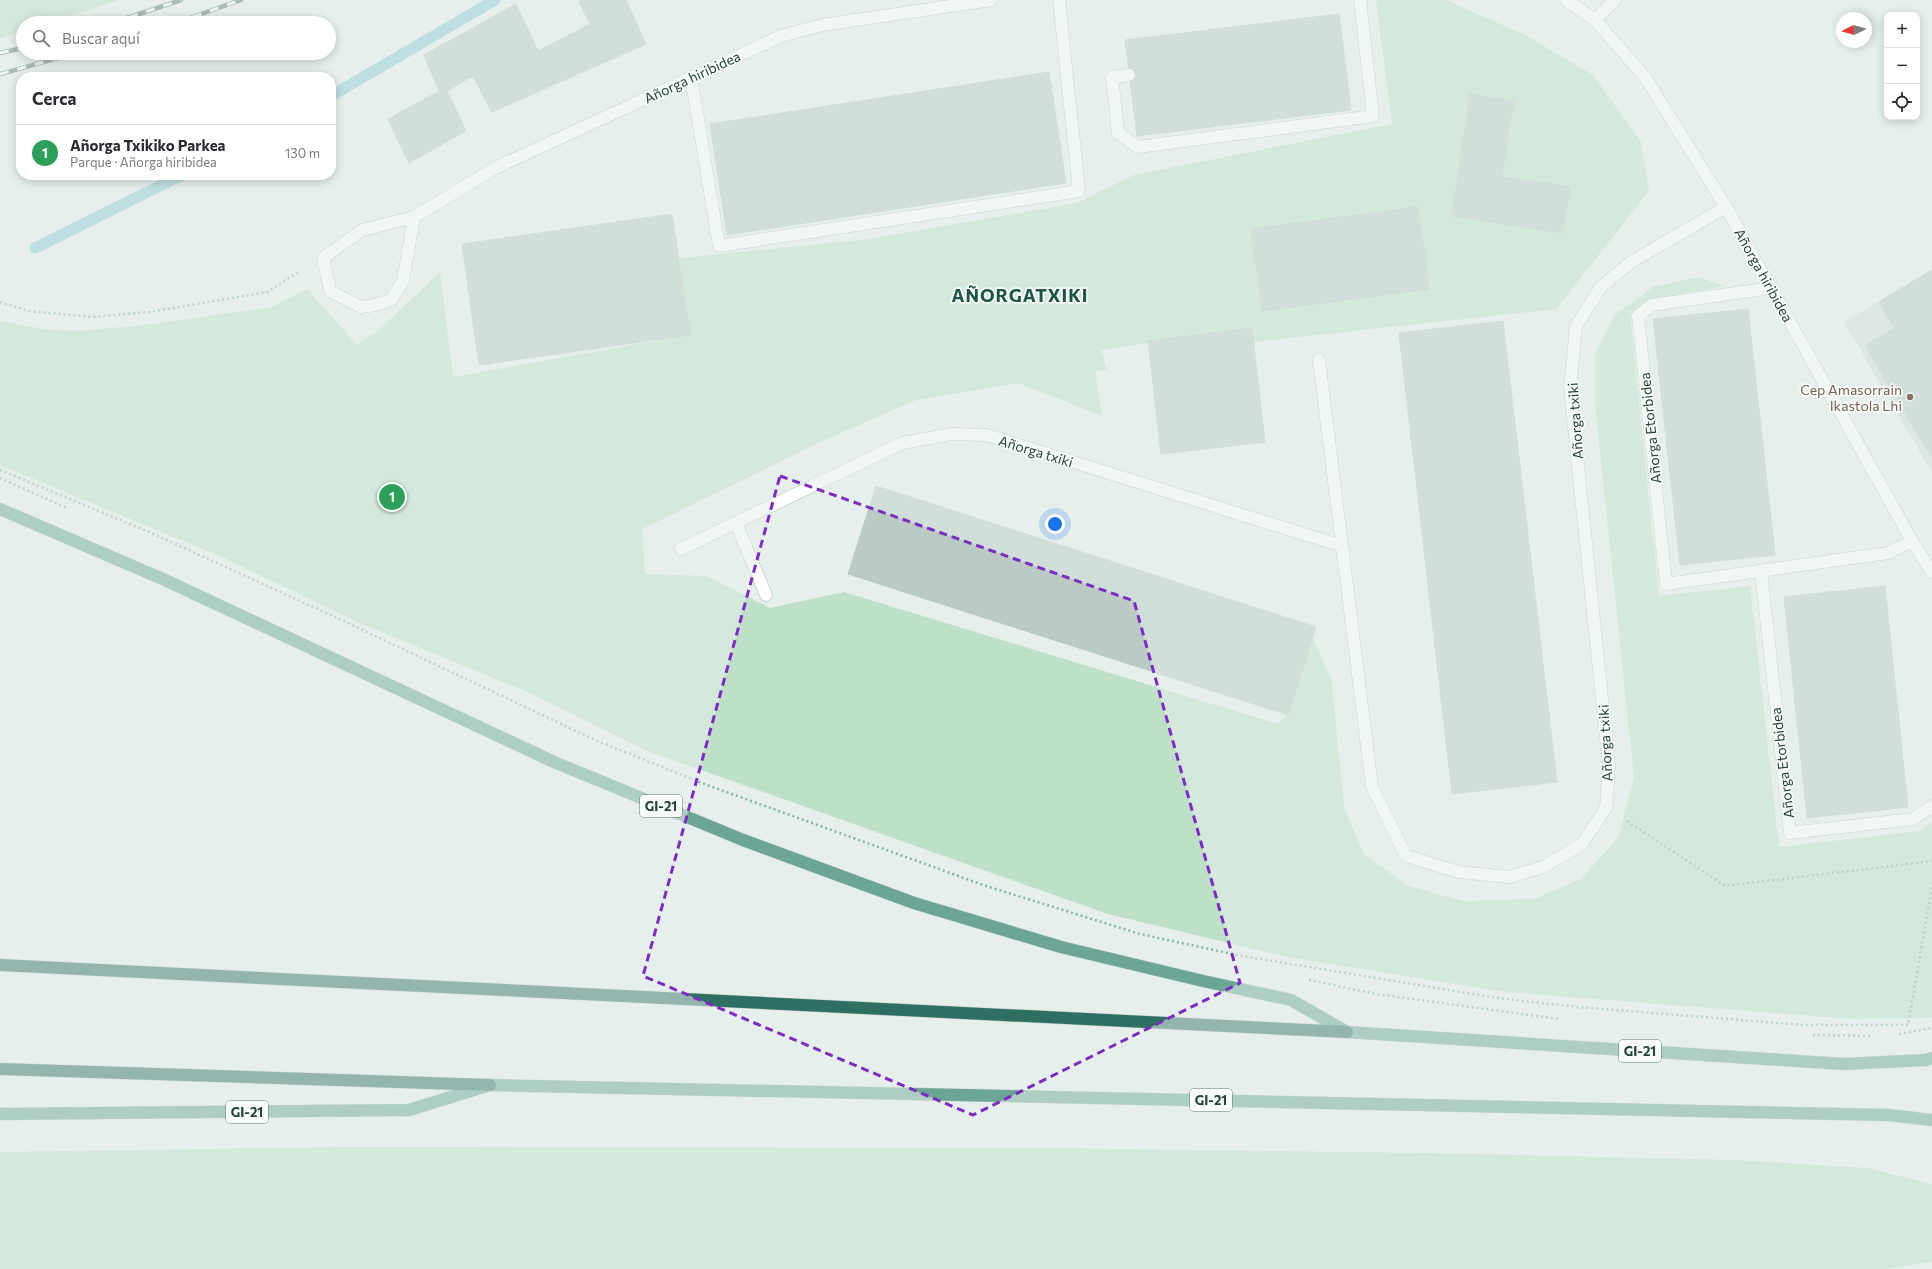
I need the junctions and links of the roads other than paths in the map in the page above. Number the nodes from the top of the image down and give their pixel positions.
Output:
1 (992, 0) edge
2 (1059, 0) edge
3 (1360, 0) edge
4 (1566, 0) edge
5 (1615, 0) edge
6 (1595, 20) junction
7 (1129, 75) dead end
8 (691, 77) junction
9 (1726, 207) junction
10 (414, 218) junction
11 (1771, 288) junction
12 (1319, 360) dead end
13 (0, 509) edge
14 (736, 523) junction
15 (1912, 541) junction
16 (1342, 546) junction
17 (682, 549) dead end
18 (1760, 572) junction
19 (1932, 572) edge
20 (766, 595) dead end
21 (1932, 806) edge
22 (0, 965) edge
23 (1347, 1032) junction
24 (1932, 1058) edge
25 (0, 1070) edge
26 (490, 1085) junction
27 (0, 1114) edge
28 (1932, 1120) edge

1 - 8 street, Añorga hiribidea
2 - 8 street
3 - 7 street
4 - 6 street, Añorga hiribidea
5 - 6 street
6 - 9 street, Añorga hiribidea
8 - 10 street, Añorga hiribidea
9 - 11 street, Añorga hiribidea
9 - 16 street, Añorga txiki
10 - 10 street, Añorga hiribidea
11 - 15 street, Añorga hiribidea
11 - 18 street, Añorga Etorbidea
12 - 16 street, Añorga txiki
13 - 23 main road, GI-21
14 - 16 street, Añorga txiki
14 - 17 street, Añorga txiki
14 - 20 street
15 - 18 street, Añorga Etorbidea
15 - 19 street, Añorga hiribidea
18 - 21 street, Añorga Etorbidea
22 - 23 highway, GI-21
23 - 24 main road, GI-21
25 - 26 highway, GI-21
26 - 27 main road, GI-21
26 - 28 main road, GI-21

